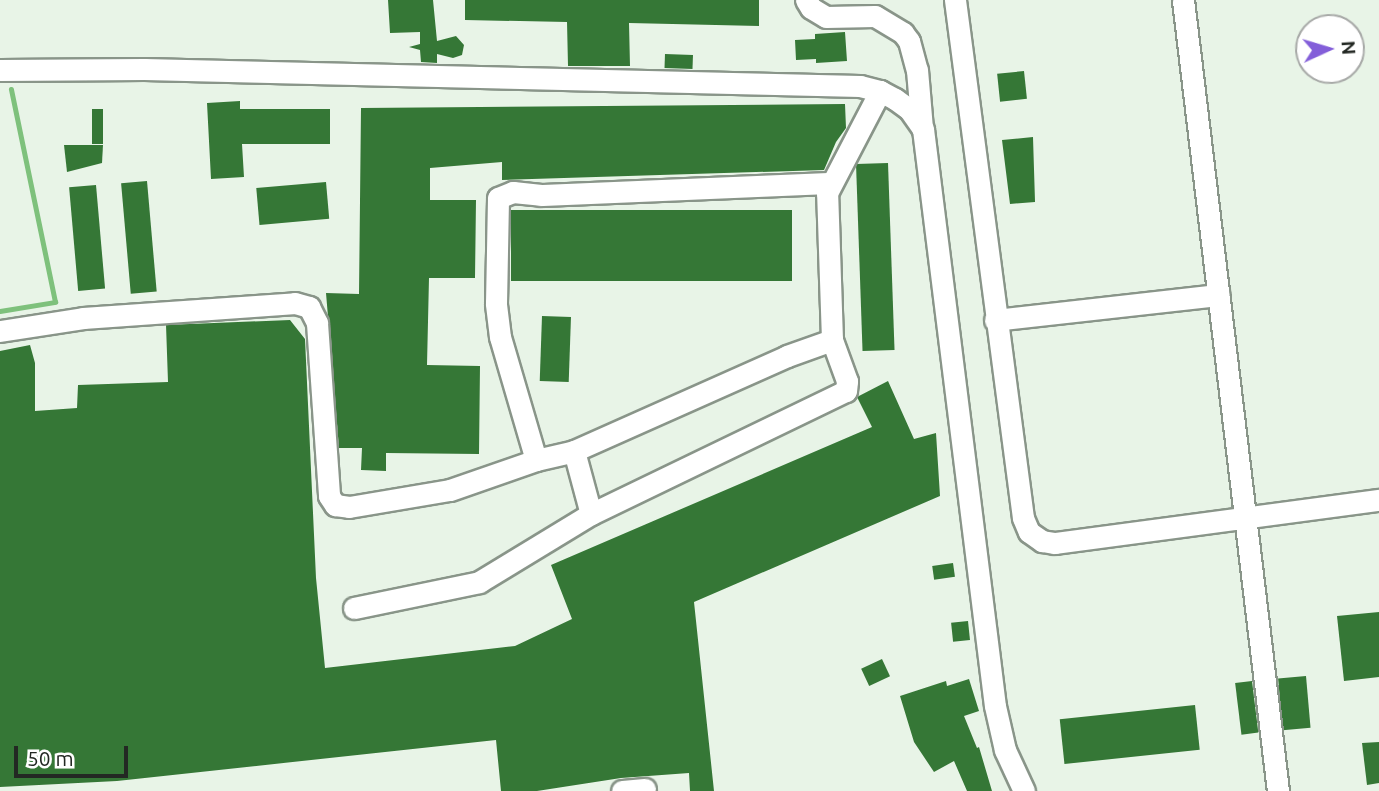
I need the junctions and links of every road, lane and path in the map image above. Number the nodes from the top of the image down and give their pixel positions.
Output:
1 (807, 0) edge
2 (955, 0) edge
3 (1182, 0) edge
4 (0, 70) edge
5 (880, 91) junction
6 (923, 129) junction
7 (830, 183) junction
8 (1219, 295) junction
9 (995, 320) junction
10 (0, 331) edge
11 (832, 340) junction
12 (574, 451) junction
13 (536, 460) junction
14 (1379, 500) edge
15 (591, 514) junction
16 (1245, 517) junction
17 (354, 608) dead end
18 (645, 789) dead end
19 (622, 791) edge
20 (1024, 791) edge
21 (1279, 791) edge

1 - 6 street
2 - 9 street
3 - 8 street
4 - 5 street
5 - 6 street
5 - 7 street
6 - 20 street
7 - 11 street
7 - 13 street
8 - 9 street
8 - 16 street
9 - 16 street
10 - 13 street
11 - 12 street
11 - 15 street
12 - 13 street
12 - 15 street
14 - 16 street
15 - 17 street
16 - 21 street
18 - 19 street

